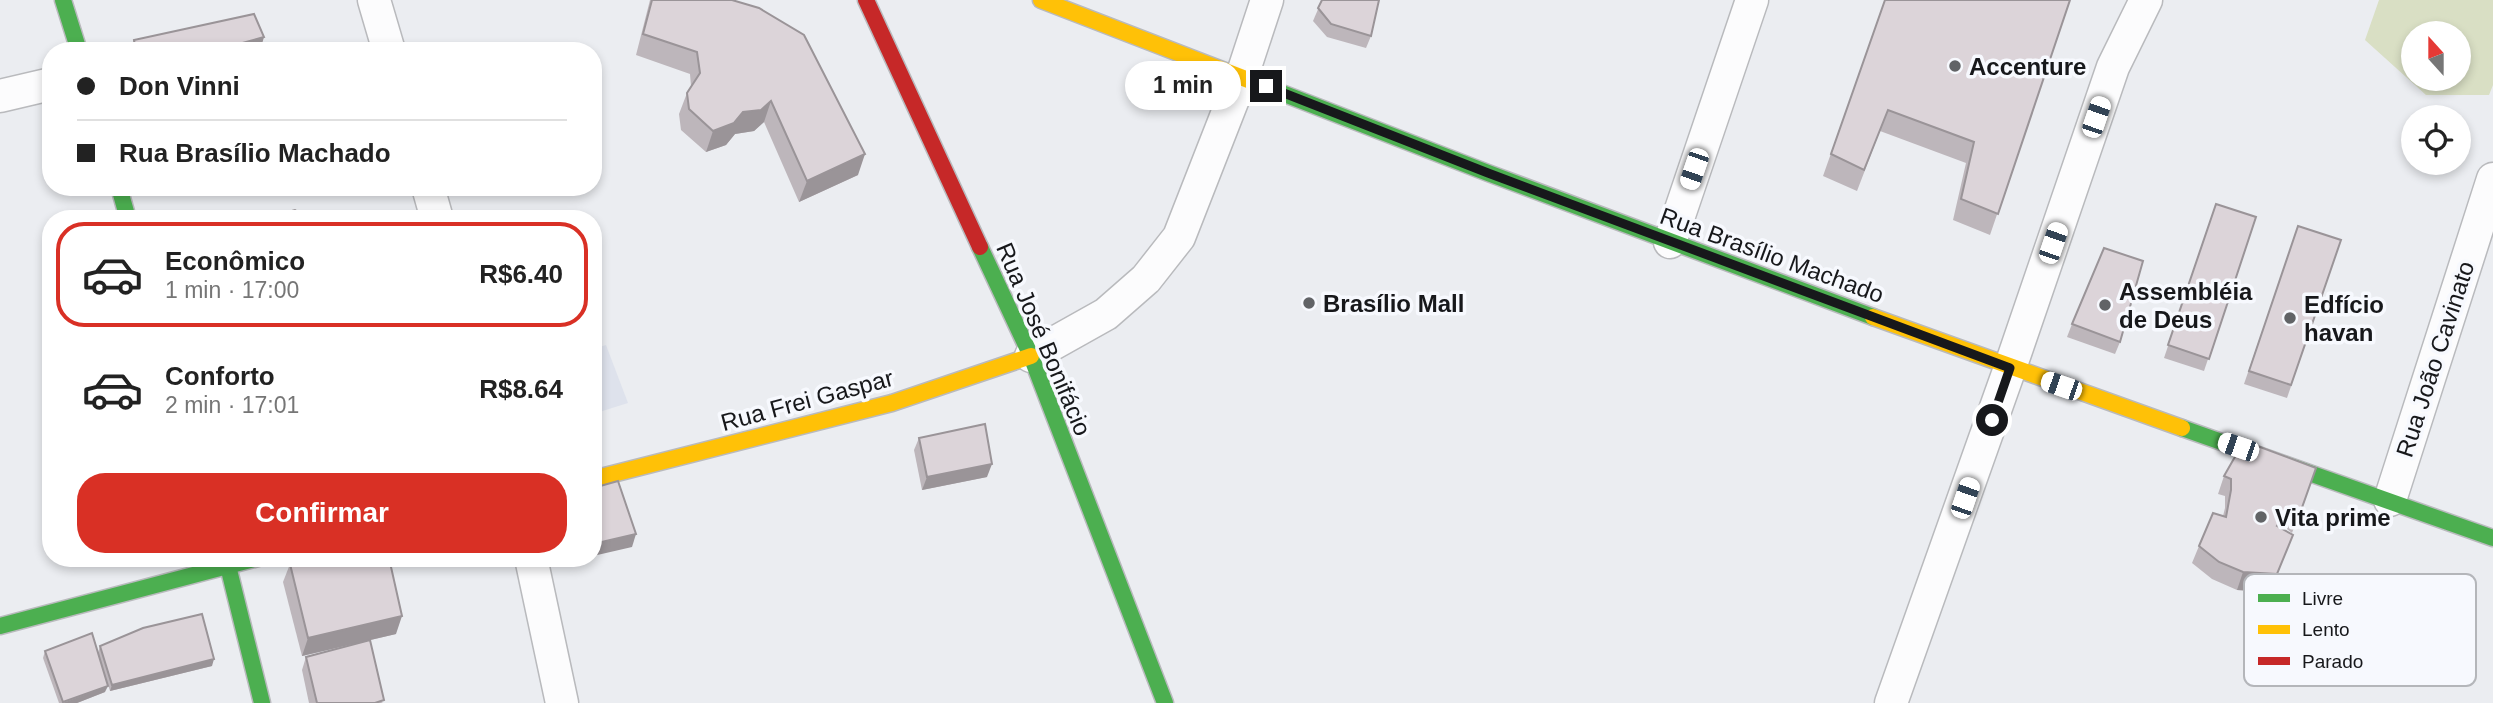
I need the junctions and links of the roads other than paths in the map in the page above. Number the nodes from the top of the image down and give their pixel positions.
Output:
1 (63, 0) edge
2 (374, 0) edge
3 (866, 0) edge
4 (1041, 0) edge
5 (1267, 0) edge
6 (1752, 0) edge
7 (2146, 0) edge
8 (76, 42) edge
9 (386, 42) edge
10 (1242, 76) junction
11 (42, 86) edge
12 (0, 96) edge
13 (2493, 179) edge
14 (1670, 242) junction
15 (1031, 356) junction
16 (2010, 368) junction
17 (602, 477) edge
18 (2390, 500) junction
19 (2493, 538) edge
20 (209, 567) edge
21 (228, 567) edge
22 (533, 567) edge
23 (0, 626) edge
24 (262, 703) edge
25 (562, 703) edge
26 (1165, 703) edge
27 (1891, 703) edge

1 - 8 street
2 - 9 street
3 - 15 street, Rua José Bonifácio
4 - 10 street, Rua Brasílio Machado
5 - 10 street
6 - 14 street
7 - 16 street
10 - 14 street, Rua Brasílio Machado
10 - 15 street
11 - 12 street
13 - 18 street, Rua João Cavinato
14 - 16 street, Rua Brasílio Machado
15 - 17 street, Rua Frei Gaspar
15 - 26 street, Rua José Bonifácio
16 - 18 street, Rua Brasílio Machado
16 - 27 street
18 - 19 street, Rua Brasílio Machado
20 - 23 street
21 - 24 street
22 - 25 street

